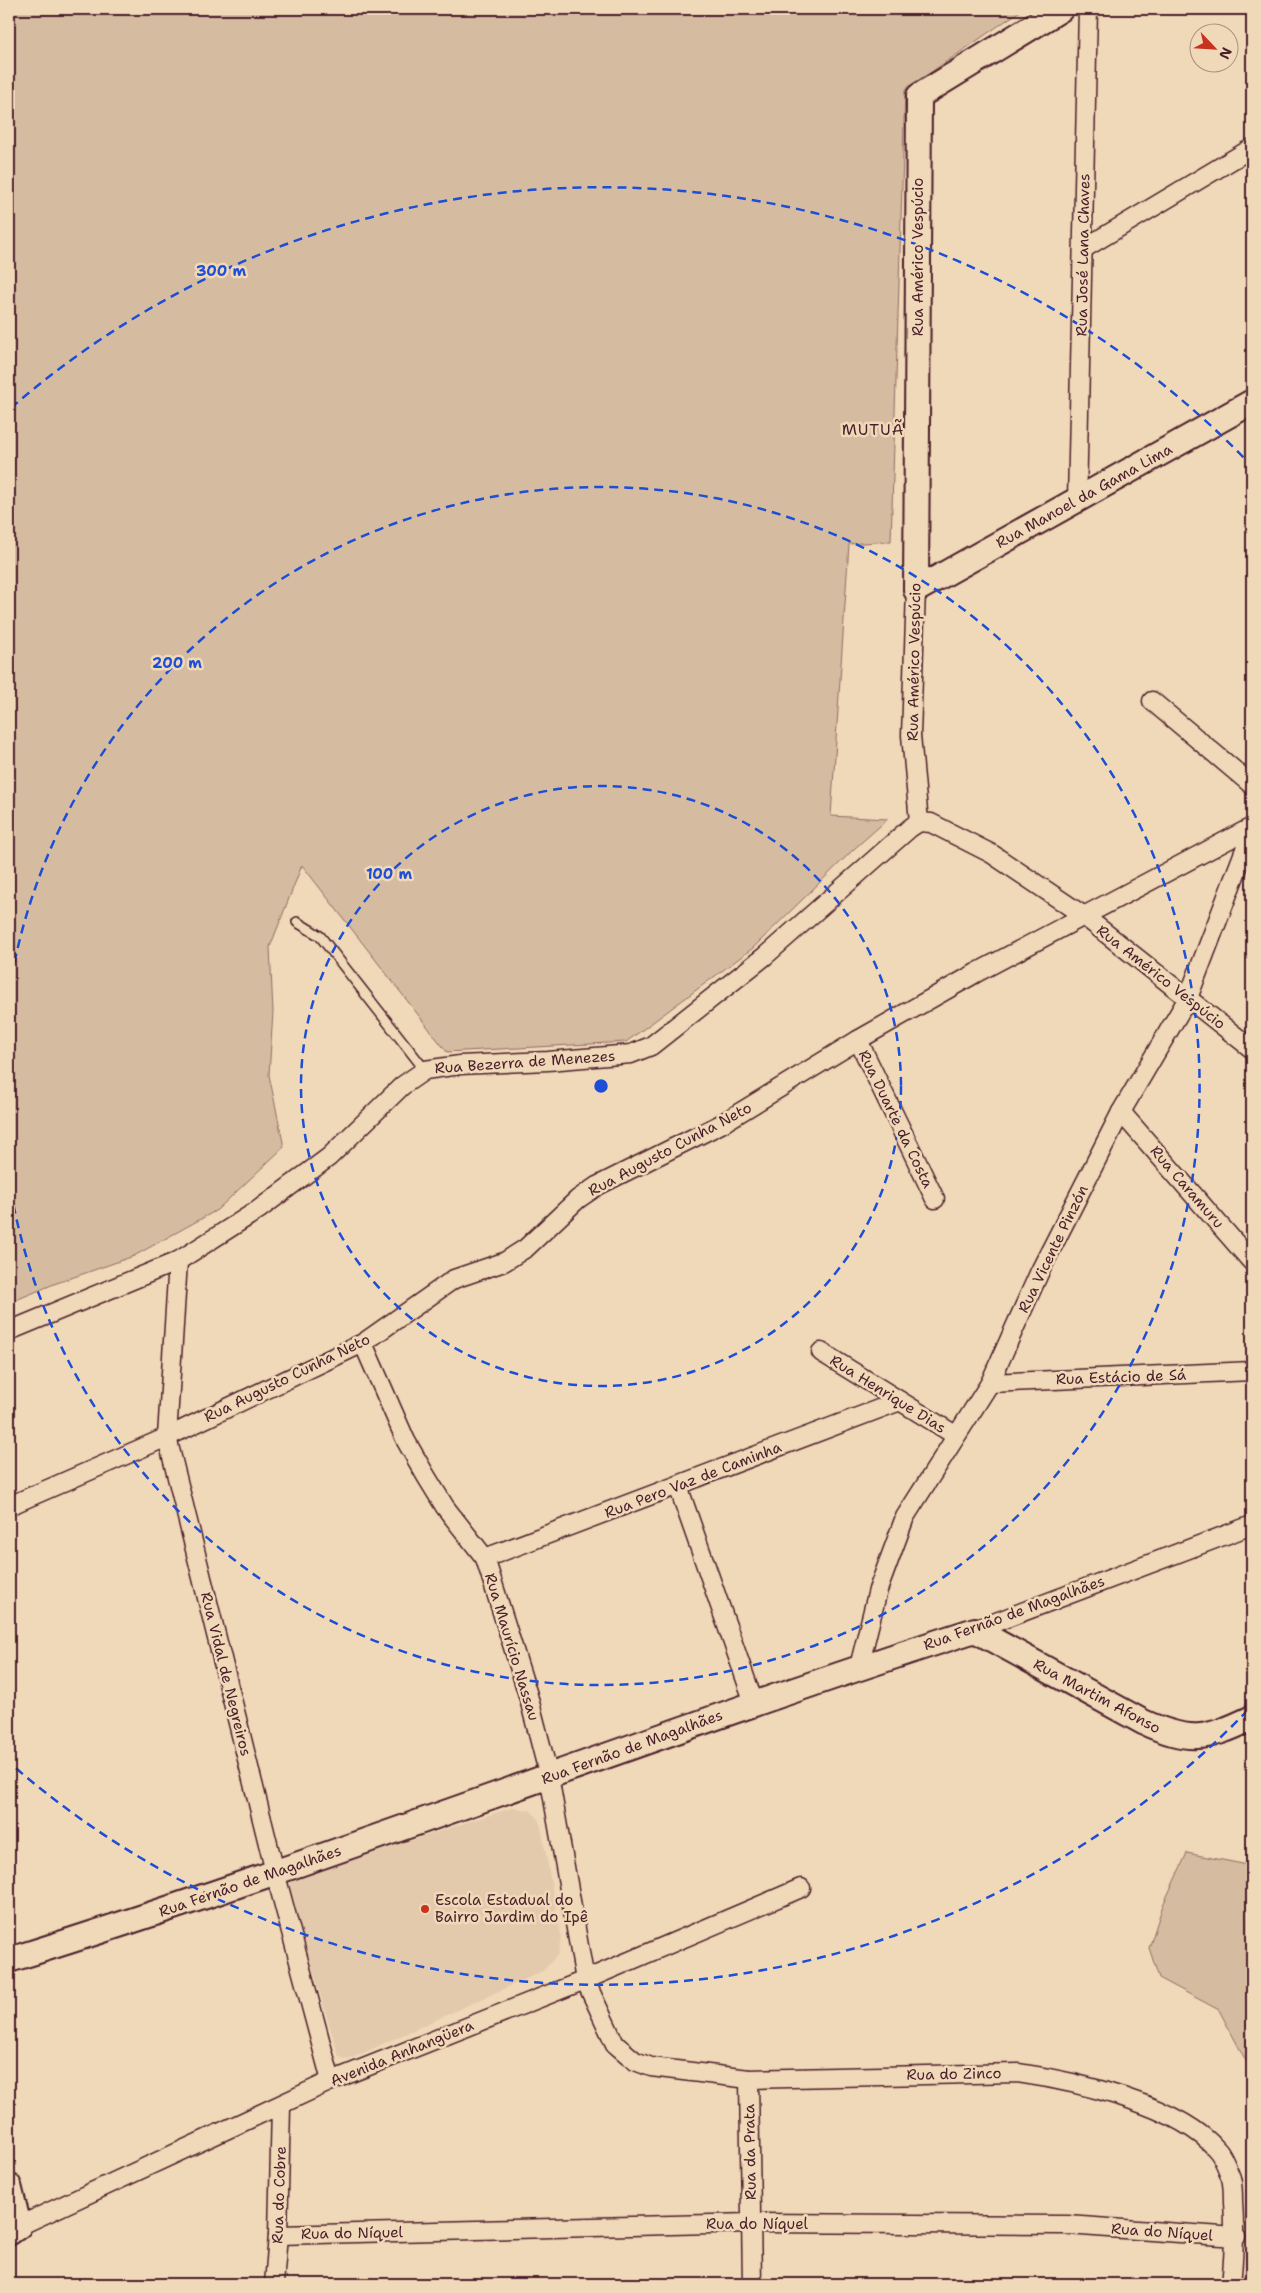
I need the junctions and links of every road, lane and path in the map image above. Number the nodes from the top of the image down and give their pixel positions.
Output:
1 (1061, 9) edge
2 (1088, 9) edge
3 (1252, 148) edge
4 (1083, 249) junction
5 (1252, 402) edge
6 (1077, 501) junction
7 (916, 590) junction
8 (1152, 701) dead end
9 (1252, 785) edge
10 (919, 822) junction
11 (1252, 827) edge
12 (1252, 832) edge
13 (1084, 916) junction
14 (297, 922) dead end
15 (1188, 998) junction
16 (858, 1040) junction
17 (1252, 1049) edge
18 (425, 1070) junction
19 (1121, 1112) junction
20 (934, 1199) dead end
21 (178, 1261) junction
22 (1252, 1262) edge
23 (9, 1331) edge
24 (363, 1343) junction
25 (821, 1352) dead end
26 (1252, 1371) edge
27 (990, 1383) junction
28 (900, 1401) junction
29 (955, 1435) junction
30 (167, 1437) junction
31 (678, 1486) junction
32 (9, 1506) edge
33 (1252, 1525) edge
34 (485, 1558) junction
35 (975, 1630) junction
36 (859, 1667) junction
37 (754, 1703) junction
38 (1252, 1718) edge
39 (549, 1776) junction
40 (275, 1872) junction
41 (801, 1888) dead end
42 (9, 1960) edge
43 (585, 1980) junction
44 (749, 2079) junction
45 (331, 2081) junction
46 (281, 2106) junction
47 (9, 2186) edge
48 (751, 2223) junction
49 (14, 2229) edge
50 (278, 2234) junction
51 (1236, 2237) junction
52 (274, 2284) edge
53 (752, 2284) edge
54 (1232, 2284) edge

1 - 7 street, Rua Américo Vespúcio
2 - 4 street, Rua José Lana Chaves
3 - 4 street
4 - 6 street, Rua José Lana Chaves
5 - 6 street, Rua Manoel da Gama Lima
6 - 7 street, Rua Manoel da Gama Lima
7 - 10 street, Rua Américo Vespúcio
8 - 9 street
10 - 13 street, Rua Américo Vespúcio
10 - 18 street, Rua Bezerra de Menezes
11 - 13 street, Rua Augusto Cunha Neto
12 - 15 street, Rua Vicente Pinzón
13 - 15 street, Rua Américo Vespúcio
13 - 16 street, Rua Augusto Cunha Neto
14 - 18 lane
15 - 17 street, Rua Américo Vespúcio
15 - 19 street, Rua Vicente Pinzón
16 - 20 street, Rua Duarte da Costa
16 - 24 street, Rua Augusto Cunha Neto
18 - 21 street, Rua Bezerra de Menezes
19 - 22 street, Rua Caramuru
19 - 27 street, Rua Vicente Pinzón
21 - 23 street, Rua Bezerra de Menezes
21 - 30 street, Rua Vidal de Negreiros
24 - 30 street, Rua Augusto Cunha Neto
24 - 34 street, Rua Maurício Nassau
25 - 28 street, Rua Henrique Dias
26 - 27 street, Rua Estácio de Sá
27 - 29 street, Rua Vicente Pinzón
28 - 29 street, Rua Henrique Dias
28 - 31 street, Rua Pero Vaz de Caminha
29 - 36 street, Rua Vicente Pinzón
30 - 32 street, Rua Augusto Cunha Neto
30 - 40 street, Rua Vidal de Negreiros
31 - 34 street, Rua Pero Vaz de Caminha
31 - 37 street
33 - 35 street, Rua Fernão de Magalhães
34 - 39 street, Rua Maurício Nassau
35 - 36 street, Rua Fernão de Magalhães
35 - 38 street, Rua Martim Afonso
36 - 37 street, Rua Fernão de Magalhães
37 - 39 street, Rua Fernão de Magalhães
39 - 40 street, Rua Fernão de Magalhães
39 - 43 street, Rua Maurício Nassau
40 - 42 street, Rua Fernão de Magalhães
40 - 45 street, Rua Vidal de Negreiros
41 - 43 street, Avenida Anhangüera
43 - 44 street, Rua do Zinco
43 - 45 street, Avenida Anhangüera
44 - 48 street, Rua da Prata
44 - 51 street, Rua do Zinco
45 - 46 street, Avenida Anhangüera
46 - 49 street, Avenida Anhangüera
46 - 50 street, Rua do Cobre
47 - 49 street
48 - 50 street, Rua do Níquel
48 - 51 street, Rua do Níquel
48 - 53 street, Rua da Prata
50 - 52 street, Rua do Cobre
51 - 54 street, Rua do Zinco

